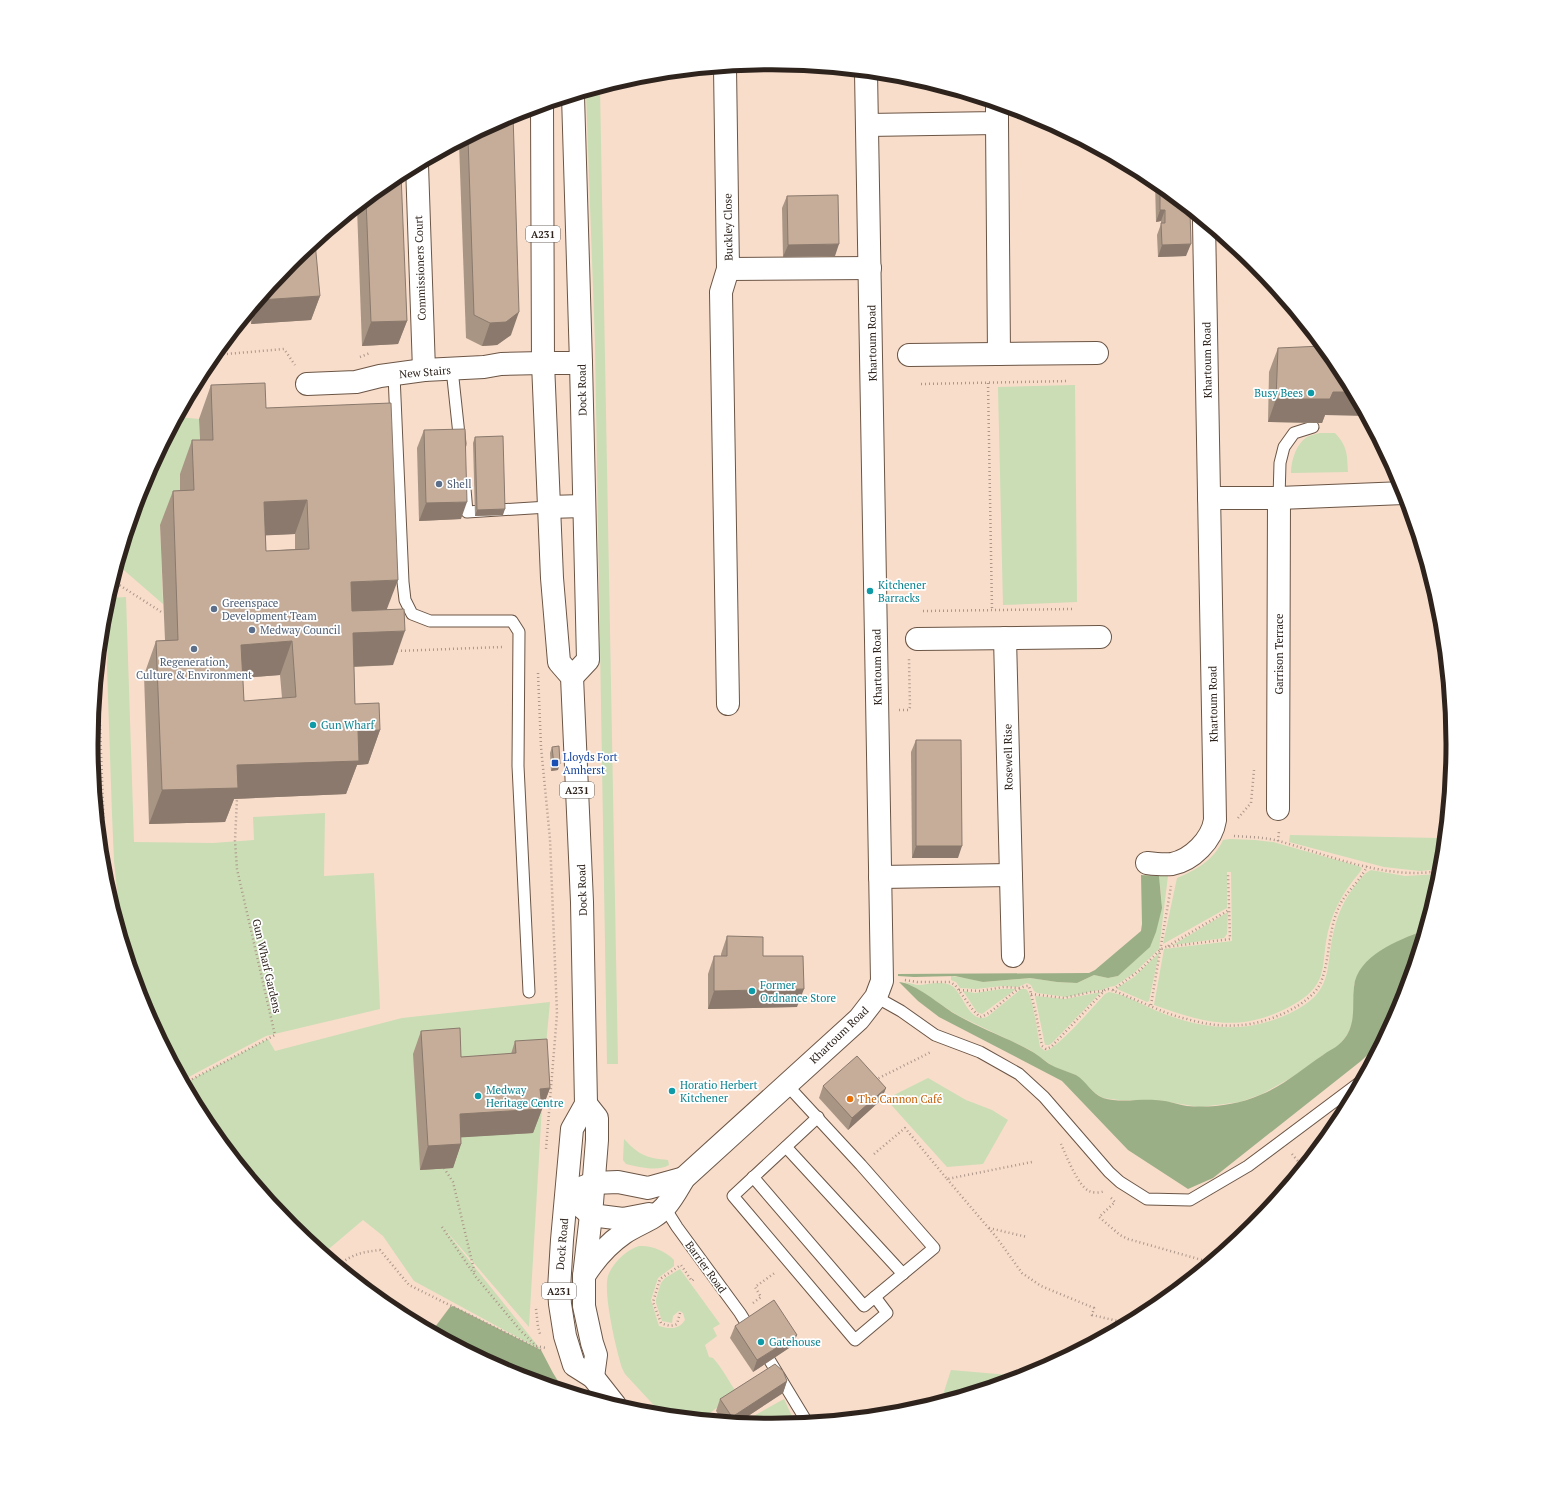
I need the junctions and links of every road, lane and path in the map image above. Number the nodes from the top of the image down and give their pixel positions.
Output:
1 (725, 71) edge
2 (866, 77) edge
3 (573, 101) edge
4 (542, 111) edge
5 (997, 114) edge
6 (867, 124) junction
7 (417, 172) edge
8 (1204, 227) edge
9 (870, 268) junction
10 (728, 269) junction
11 (1097, 353) dead end
12 (223, 354) edge
13 (999, 354) junction
14 (909, 355) dead end
15 (543, 363) junction
16 (581, 363) junction
17 (452, 369) junction
18 (424, 370) junction
19 (394, 375) junction
20 (1069, 381) dead end
21 (988, 383) junction
22 (307, 384) joint
23 (921, 384) dead end
24 (1313, 427) dead end
25 (462, 456) edge
26 (464, 480) edge
27 (1397, 492) edge
28 (1209, 498) junction
29 (1279, 498) junction
30 (584, 506) junction
31 (548, 507) junction
32 (118, 584) edge
33 (1073, 609) dead end
34 (992, 610) junction
35 (923, 611) dead end
36 (164, 613) dead end
37 (1100, 637) dead end
38 (1005, 638) junction
39 (917, 639) dead end
40 (519, 646) junction
41 (397, 651) edge
42 (910, 670) dead end
43 (572, 677) junction
44 (99, 700) edge
45 (910, 701) dead end
46 (728, 704) dead end
47 (1278, 754) junction
48 (237, 798) edge
49 (1278, 809) dead end
50 (1213, 826) junction
51 (104, 832) edge
52 (1147, 863) dead end
53 (1173, 863) junction
54 (1367, 866) junction
55 (1434, 872) edge
56 (1228, 873) dead end
57 (1011, 876) junction
58 (880, 877) junction
59 (1229, 910) junction
60 (1166, 947) junction
61 (1161, 949) junction
62 (1013, 956) dead end
63 (882, 975) junction
64 (1020, 988) junction
65 (959, 990) junction
66 (1113, 990) junction
67 (529, 992) dead end
68 (1104, 992) junction
69 (1031, 994) junction
70 (876, 997) junction
71 (1151, 1005) junction
72 (947, 1040) junction
73 (188, 1081) edge
74 (871, 1082) edge
75 (787, 1085) junction
76 (1351, 1089) edge
77 (586, 1104) junction
78 (818, 1117) junction
79 (1058, 1139) dead end
80 (786, 1147) junction
81 (1032, 1162) dead end
82 (861, 1165) junction
83 (444, 1168) edge
84 (753, 1177) junction
85 (684, 1178) junction
86 (947, 1179) junction
87 (1120, 1182) junction
88 (593, 1183) junction
89 (567, 1194) junction
90 (1110, 1197) dead end
91 (665, 1208) junction
92 (591, 1215) junction
93 (442, 1227) dead end
94 (989, 1228) junction
95 (1027, 1237) dead end
96 (1204, 1261) edge
97 (678, 1262) dead end
98 (789, 1262) junction
99 (342, 1263) edge
100 (681, 1266) junction
101 (707, 1269) junction
102 (903, 1274) junction
103 (584, 1276) junction
104 (476, 1277) junction
105 (875, 1297) junction
106 (680, 1313) dead end
107 (740, 1313) junction
108 (1119, 1321) edge
109 (748, 1326) edge
110 (547, 1348) dead end
111 (541, 1350) dead end
112 (770, 1361) edge
113 (593, 1376) junction
114 (610, 1398) edge
115 (804, 1417) edge

1 - 10 street, Buckley Close
2 - 6 street, Khartoum Road
3 - 16 street, Dock Road / A231
4 - 15 street, A231
5 - 6 street
5 - 13 street
6 - 9 street, Khartoum Road
7 - 18 street, Commissioners Court
8 - 28 street, Khartoum Road
9 - 10 street, Buckley Close
9 - 58 street, Khartoum Road
10 - 46 street
11 - 13 street
12 - 22 path
13 - 14 street
15 - 16 street, New Stairs
15 - 17 street, New Stairs
15 - 31 street, A231
16 - 30 street, Dock Road / A231
17 - 18 street, New Stairs
17 - 25 lane
18 - 19 street, New Stairs
19 - 22 street, New Stairs
19 - 40 lane
20 - 21 path
21 - 23 path
21 - 34 path
24 - 29 lane
26 - 31 lane
27 - 29 street
28 - 29 street
28 - 50 street, Khartoum Road
29 - 47 street, Garrison Terrace
30 - 31 street
30 - 43 street, Dock Road / A231
31 - 43 street, A231
32 - 36 path
33 - 34 path
34 - 35 path
37 - 38 street
38 - 39 street
38 - 57 street, Rosewell Rise
40 - 41 path
40 - 67 lane
42 - 45 path
43 - 77 street, Dock Road / A231
44 - 51 path
47 - 49 street, Garrison Terrace
47 - 50 path
48 - 73 path, Gun Wharf Gardens
50 - 53 street
50 - 54 path
52 - 53 street
53 - 61 path
54 - 55 path
54 - 71 path
56 - 59 path
57 - 58 street
57 - 62 street, Rosewell Rise
58 - 63 street, Khartoum Road
59 - 60 path
59 - 60 path
60 - 61 path
61 - 66 path
61 - 71 path
63 - 65 path
63 - 70 street, Khartoum Road
64 - 65 path
64 - 65 path
64 - 69 path
66 - 68 path
66 - 71 path
68 - 69 path
68 - 69 path
70 - 72 lane
70 - 75 street, Khartoum Road
72 - 74 path
72 - 87 lane
75 - 78 lane
75 - 85 street, Khartoum Road
76 - 87 lane
77 - 88 street, A231
77 - 89 street, Dock Road / A231
78 - 80 lane
78 - 82 lane
79 - 87 path
80 - 84 lane
80 - 102 lane
81 - 86 path
82 - 86 path
82 - 102 lane
83 - 104 path
84 - 98 lane
84 - 105 lane
85 - 88 street, Khartoum Road
85 - 91 street, Khartoum Road
86 - 94 path
88 - 89 street, Khartoum Road
88 - 92 street, A231
89 - 92 street
89 - 113 street, Dock Road / A231
90 - 96 path
91 - 92 street
91 - 101 lane, Barrier Road
91 - 103 street, Khartoum Road
92 - 103 street, A231
93 - 104 path
94 - 95 path
94 - 108 path
97 - 100 path
98 - 105 lane
98 - 107 path
99 - 111 path
100 - 101 path
100 - 106 path
101 - 107 lane, Barrier Road
102 - 105 lane
103 - 113 street, A231
104 - 110 path
107 - 109 lane, Barrier Road
112 - 115 lane
113 - 114 street, Dock Road / A231

